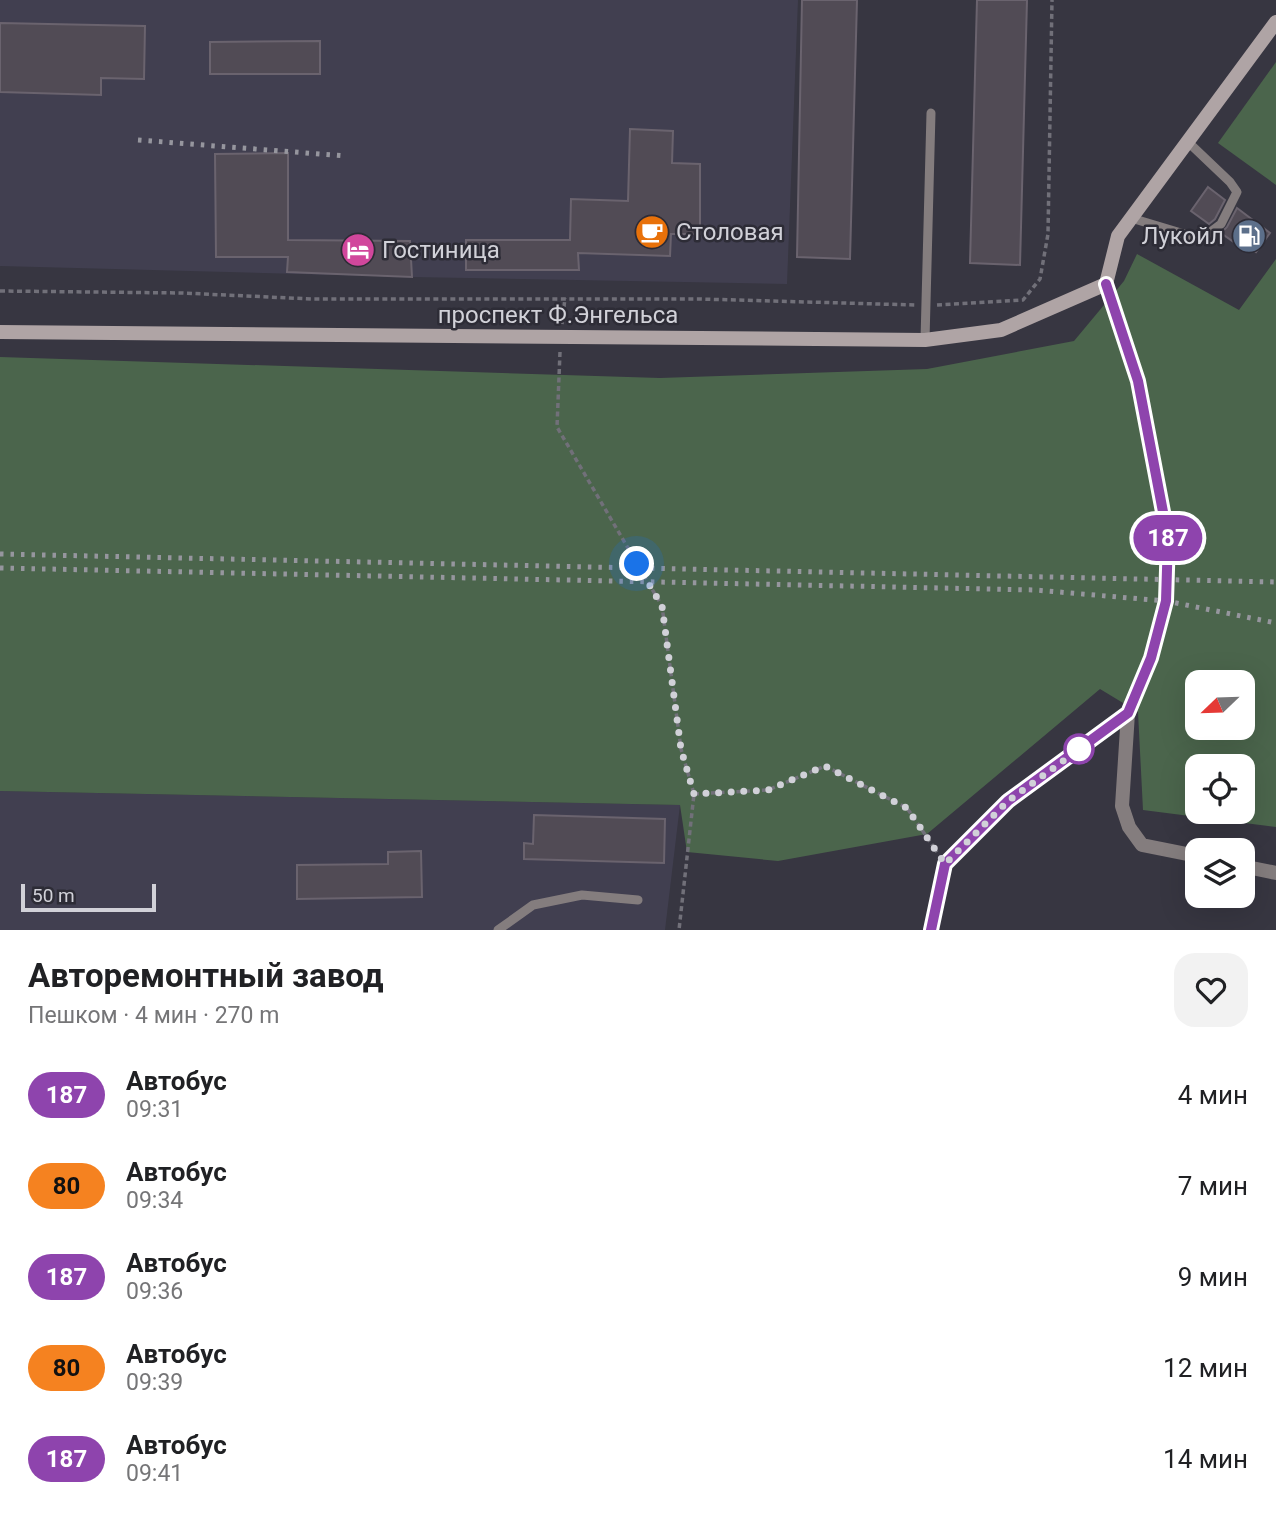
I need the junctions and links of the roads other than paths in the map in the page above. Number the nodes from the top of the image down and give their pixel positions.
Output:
1 (1276, 22) edge
2 (931, 113) dead end
3 (1188, 142) junction
4 (1131, 218) junction
5 (1106, 284) junction
6 (0, 332) edge
7 (925, 341) junction
8 (1128, 713) junction
9 (1185, 854) edge
10 (1255, 869) edge
11 (1276, 873) edge
12 (638, 900) dead end
13 (498, 930) edge
14 (931, 930) edge

1 - 3 street
2 - 7 lane
3 - 4 street
3 - 4 lane
4 - 5 street
5 - 7 street, проспект Ф.Энгельса
5 - 8 street
6 - 7 street, проспект Ф.Энгельса
8 - 9 street
8 - 14 street
10 - 11 street
12 - 13 lane

